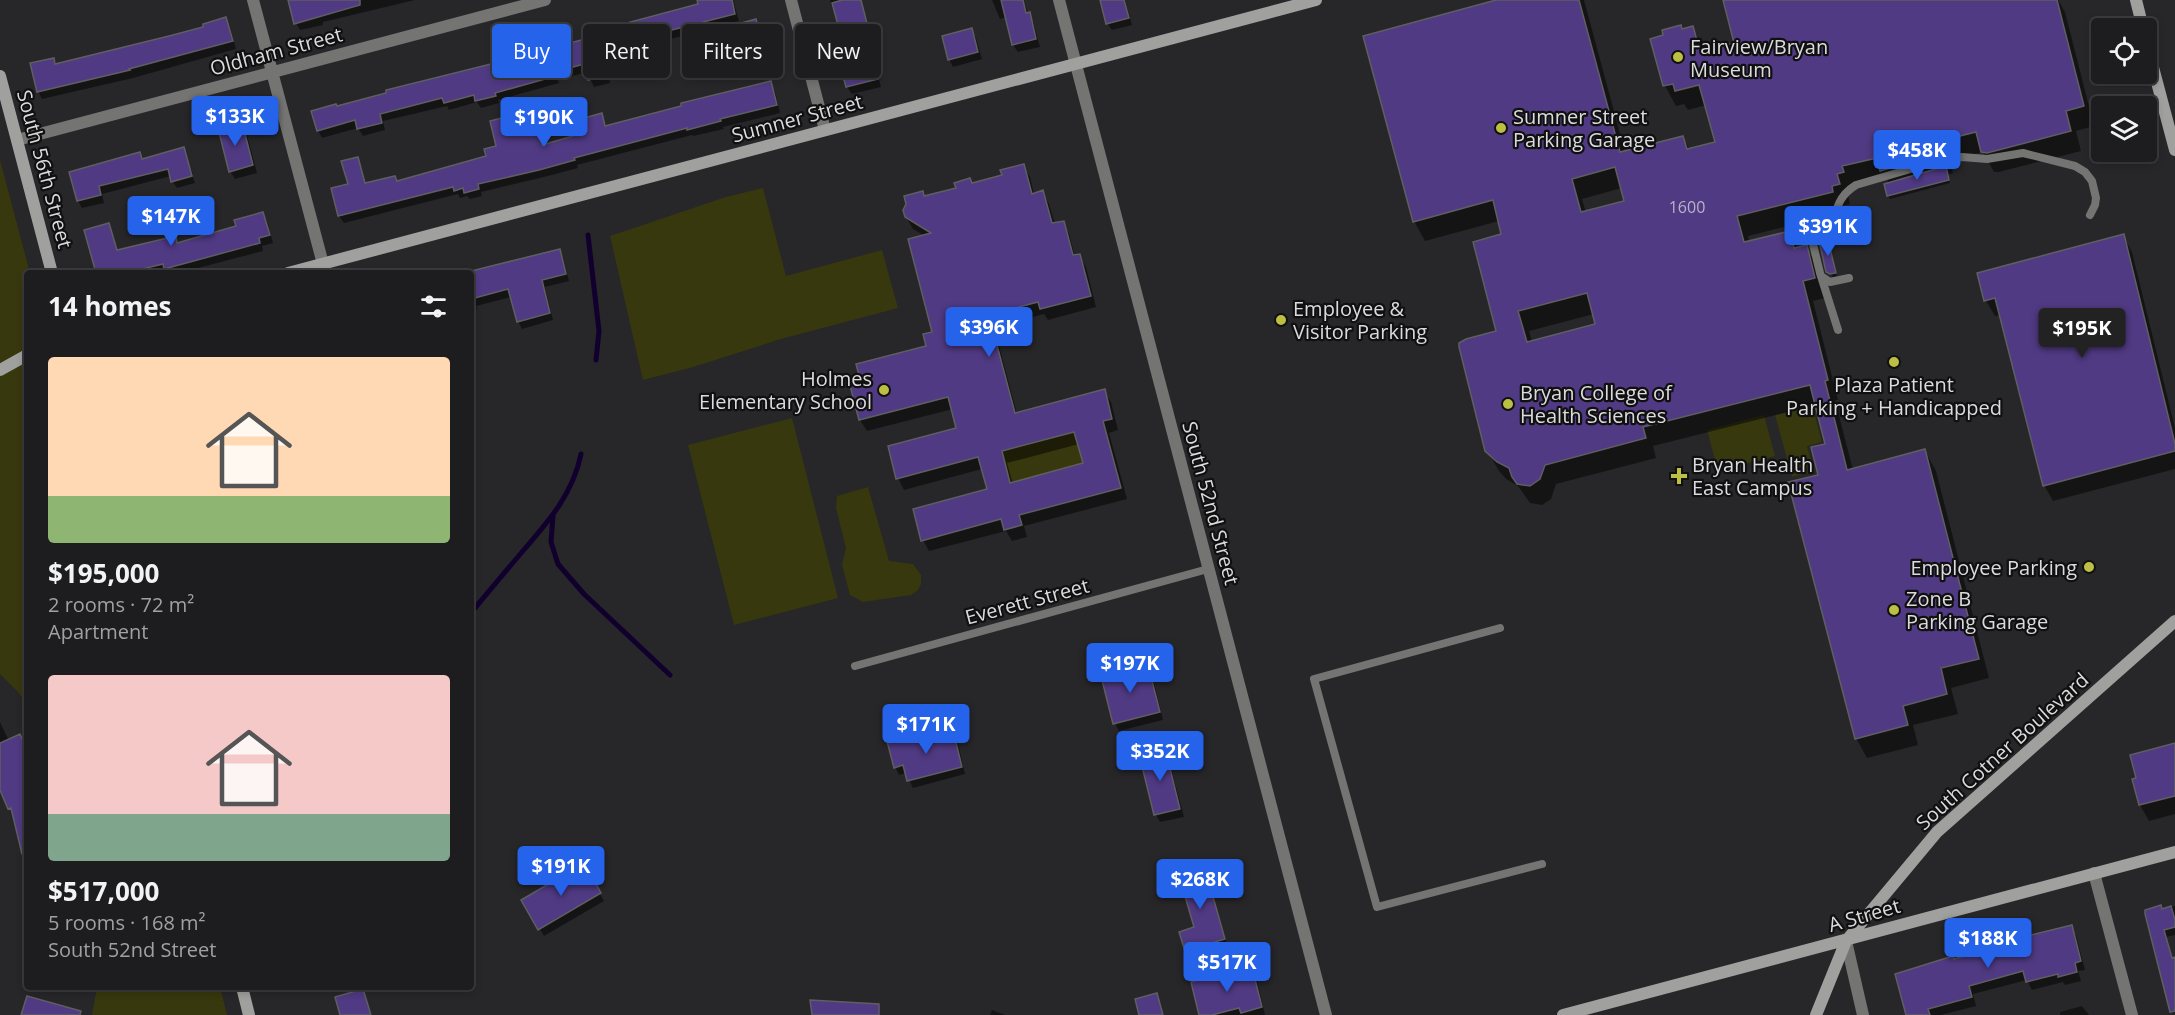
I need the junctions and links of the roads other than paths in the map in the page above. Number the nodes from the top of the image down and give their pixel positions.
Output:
1 (253, 0) edge
2 (545, 0) edge
3 (790, 0) edge
4 (1059, 0) edge
5 (1316, 0) edge
6 (2136, 0) edge
7 (2140, 18) edge
8 (1076, 64) junction
9 (272, 72) junction
10 (0, 76) edge
11 (2157, 83) edge
12 (825, 130) junction
13 (17, 140) junction
14 (2175, 150) edge
15 (2090, 215) dead end
16 (323, 264) junction
17 (51, 270) edge
18 (300, 270) edge
19 (1821, 276) junction
20 (1849, 278) dead end
21 (1838, 330) dead end
22 (24, 357) edge
23 (0, 370) edge
24 (1208, 569) junction
25 (2175, 621) edge
26 (1500, 628) dead end
27 (855, 666) dead end
28 (2175, 852) edge
29 (1542, 864) dead end
30 (2094, 873) junction
31 (1846, 940) junction
32 (243, 990) edge
33 (249, 1015) edge
34 (1326, 1015) edge
35 (1563, 1015) edge
36 (1816, 1015) edge
37 (1863, 1015) edge
38 (2132, 1015) edge

1 - 9 street
2 - 9 street, Oldham Street
3 - 12 street
4 - 8 street, South 52nd Street
5 - 8 main road, Sumner Street
6 - 7 main road
8 - 12 main road, Sumner Street
8 - 24 street, South 52nd Street
9 - 13 street, Oldham Street
9 - 16 street
10 - 13 main road, South 56th Street
11 - 14 main road
12 - 16 main road, Sumner Street
13 - 17 main road, South 56th Street
15 - 19 lane
16 - 18 main road, Sumner Street
19 - 20 lane
19 - 21 lane
22 - 23 main road
24 - 27 lane, Everett Street
24 - 34 street, South 52nd Street
25 - 31 main road, South Cotner Boulevard
26 - 29 lane
28 - 30 main road, A Street
30 - 31 main road, A Street
30 - 38 street
31 - 35 main road, A Street
31 - 36 main road, South Cotner Boulevard
31 - 37 street
32 - 33 main road

